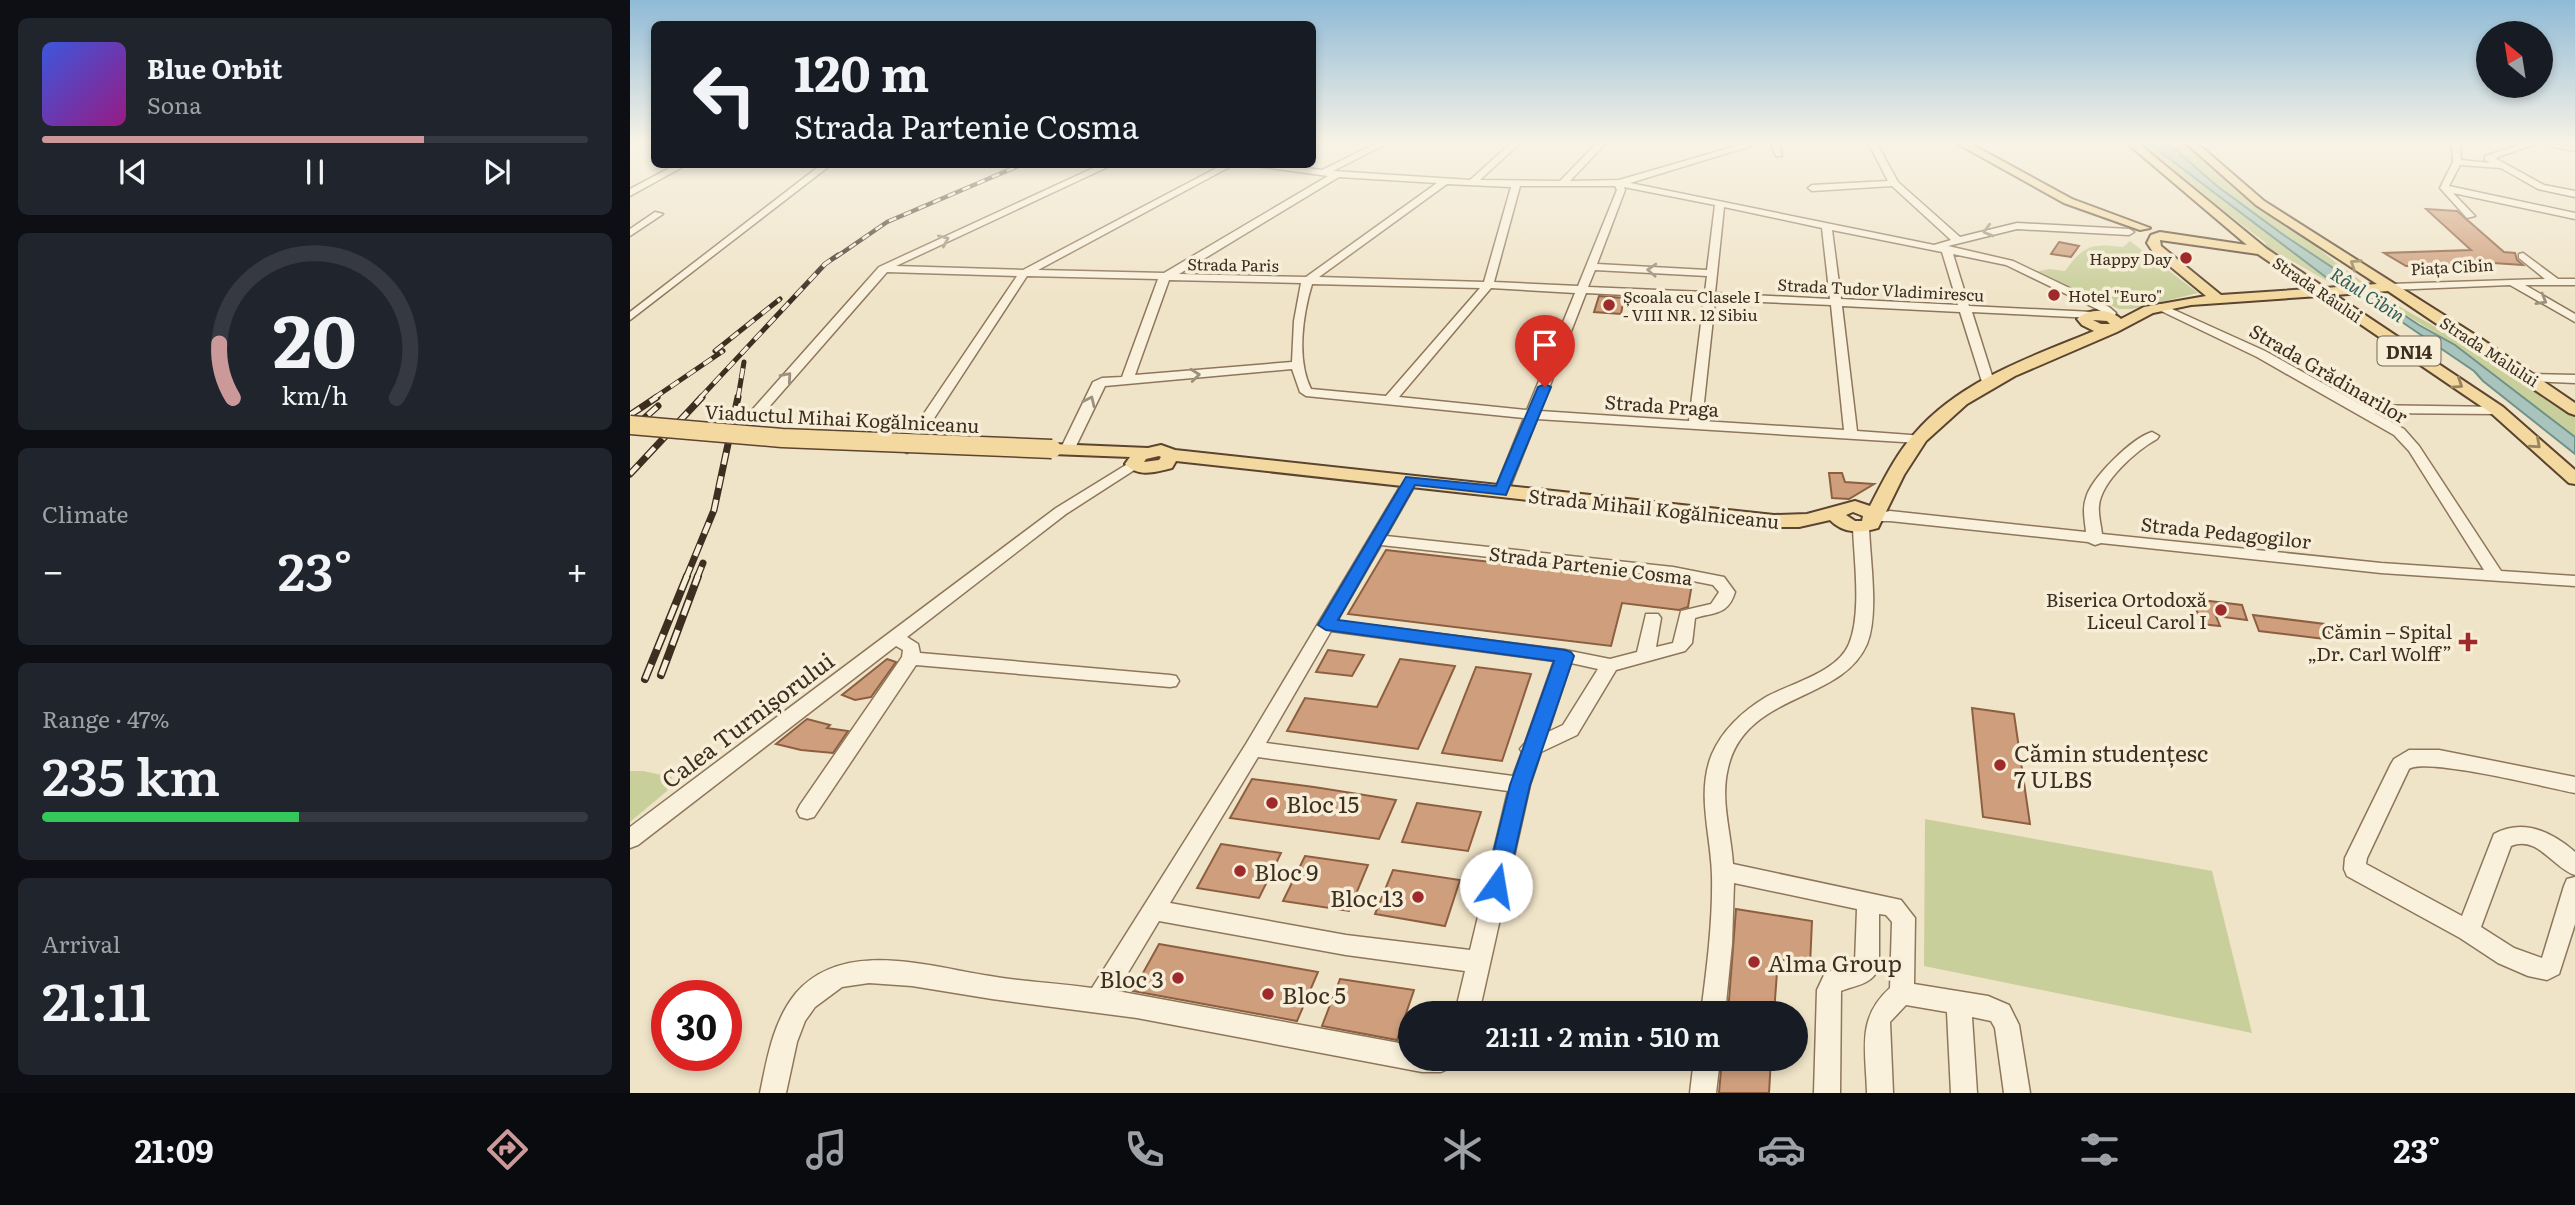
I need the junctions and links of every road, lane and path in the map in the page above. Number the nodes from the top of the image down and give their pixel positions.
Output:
1 (788, 195) edge
2 (1043, 195) edge
3 (1173, 195) edge
4 (1302, 195) edge
5 (1427, 195) edge
6 (1513, 195) edge
7 (1619, 195) edge
8 (1680, 195) edge
9 (1907, 195) edge
10 (2057, 195) edge
11 (2194, 195) edge
12 (2251, 195) edge
13 (2451, 195) edge
14 (2477, 195) edge
15 (1720, 203) junction
16 (658, 215) dead end
17 (2470, 216) dead end
18 (2575, 216) edge
19 (2111, 218) junction
20 (1827, 225) junction
21 (2129, 231) junction
22 (630, 233) edge
23 (2153, 233) junction
24 (1957, 240) junction
25 (1940, 248) junction
26 (2263, 252) junction
27 (2523, 256) dead end
28 (1592, 267) junction
29 (883, 269) junction
30 (1024, 273) junction
31 (1712, 273) junction
32 (1164, 278) junction
33 (1307, 281) junction
34 (2510, 281) junction
35 (2553, 281) junction
36 (2575, 282) edge
37 (1488, 285) junction
38 (1583, 289) junction
39 (2575, 289) edge
40 (2392, 290) junction
41 (2326, 291) junction
42 (1709, 295) junction
43 (2218, 299) junction
44 (1837, 303) junction
45 (2161, 307) junction
46 (1965, 310) junction
47 (630, 317) edge
48 (2102, 319) junction
49 (2575, 319) edge
50 (1296, 365) junction
51 (2532, 378) junction
52 (1127, 379) junction
53 (2575, 379) edge
54 (1989, 385) junction
55 (1388, 401) junction
56 (2360, 409) junction
57 (2497, 410) junction
58 (2575, 410) edge
59 (1534, 415) junction
60 (630, 425) edge
61 (1695, 426) junction
62 (1851, 435) junction
63 (2152, 436) dead end
64 (1919, 439) junction
65 (911, 444) junction
66 (1070, 449) junction
67 (1114, 452) joint
68 (1140, 461) junction
69 (2575, 478) edge
70 (1411, 480) junction
71 (1889, 485) junction
72 (1501, 492) junction
73 (1857, 517) junction
74 (1376, 540) junction
75 (2095, 540) junction
76 (2496, 576) junction
77 (2575, 581) edge
78 (1652, 618) dead end
79 (1326, 625) junction
80 (894, 637) junction
81 (1565, 656) junction
82 (1645, 657) junction
83 (911, 659) junction
84 (1610, 664) junction
85 (1170, 681) dead end
86 (1253, 749) junction
87 (1531, 750) junction
88 (1520, 785) junction
89 (2575, 785) edge
90 (807, 811) dead end
91 (630, 839) edge
92 (2575, 866) edge
93 (1723, 871) junction
94 (2575, 887) edge
95 (1868, 901) junction
96 (1154, 910) junction
97 (2468, 930) junction
98 (1478, 962) junction
99 (1902, 993) junction
100 (1098, 1000) junction
101 (1470, 1001) edge
102 (1714, 1001) edge
103 (1959, 1004) junction
104 (1398, 1055) edge
105 (1706, 1071) edge
106 (773, 1093) edge
107 (1703, 1093) edge
108 (1827, 1093) edge
109 (1880, 1093) edge
110 (1964, 1093) edge
111 (2017, 1093) edge

1 - 47 street
29 -> 2 street
3 - 30 street
4 - 32 street
5 - 33 street
6 - 37 street
7 - 28 street
8 - 15 street
9 - 24 street
10 - 19 main road, DN14
11 - 26 main road, Strada Râului / DN14
40 -> 12 main road, DN14
13 - 17 street
14 - 18 street
15 - 20 street
15 - 31 street
16 - 22 street
19 - 21 main road, DN14
19 - 23 main road, DN14
20 - 25 street
20 - 44 street
21 - 23 main road, DN14
21 -> 24 street
23 - 26 main road, DN14
23 - 43 main road
24 - 25 street
25 - 46 street
25 - 48 street
26 - 41 main road, Strada Râului / DN14
27 - 35 street
31 -> 28 street
28 - 38 street
29 - 30 street, Strada Paris
65 -> 29 street
30 - 32 street, Strada Paris
30 - 65 street
31 - 42 street
32 - 33 street, Strada Paris
32 - 52 street
33 - 37 street, Strada Paris
33 - 50 street
34 - 35 street
34 - 40 street, Piața Cibin
34 -> 49 street, Piața Cibin
35 - 36 street
35 - 39 street
37 - 38 street, Strada Paris
37 - 55 street
38 - 42 street, Strada Tudor Vladimirescu
38 - 59 street
40 - 41 main road, Piața Cibin
40 - 51 main road, Strada Malului / DN14
41 - 43 main road, Piața Cibin
41 -> 57 main road, Strada Râului / DN14
42 - 44 street, Strada Tudor Vladimirescu
42 - 61 street
43 - 45 main road, Piața Cibin
44 - 46 street, Strada Tudor Vladimirescu
44 - 62 street
45 - 48 main road, Piața Cibin
45 - 56 street, Strada Grădinarilor
46 - 48 street, Strada Tudor Vladimirescu
46 - 54 street
48 - 54 main road, Piața Cibin
52 -> 50 street
50 - 55 street, Strada Praga
51 - 53 street
51 - 58 main road, Strada Malului / DN14
66 -> 52 street
54 - 64 main road, Piața Cibin
55 - 59 street, Strada Praga
56 - 57 street
56 - 76 street, Strada Grădinarilor
57 -> 69 main road, Strada Râului / DN14
59 - 61 street, Strada Praga
59 - 72 street
60 - 66 main road, Viaductul Mihai Kogălniceanu, bridge
61 - 62 street, Strada Praga
62 - 64 street, Strada Praga
63 - 75 street
64 - 71 main road, Piața Cibin
65 - 66 street
66 - 67 main road, Viaductul Mihai Kogălniceanu
67 - 68 main road, Strada Mihail Kogălniceanu
68 - 70 main road, Strada Mihail Kogălniceanu
68 - 80 street, Calea Turnișorului
70 - 72 main road, Strada Mihail Kogălniceanu
70 - 74 street
71 - 73 main road, Piața Cibin
71 - 73 main road
72 - 73 main road, Strada Mihail Kogălniceanu
73 - 75 street, Strada Pedagogilor
73 - 93 street
74 - 79 street
74 - 82 street, Strada Partenie Cosma
75 - 76 street, Strada Pedagogilor
76 - 77 street, Strada Pedagogilor
78 - 82 street
79 - 81 street, Strada Partenie Cosma
79 - 86 street
80 - 83 street
80 - 91 street, Calea Turnișorului
81 - 84 street, Strada Partenie Cosma
81 - 87 street
82 - 84 street, Strada Partenie Cosma
83 - 85 street
83 - 90 street
84 - 87 street
86 - 88 street
86 - 96 street
87 - 88 street
88 - 98 street
89 - 97 street
92 - 97 street
93 - 95 street
93 - 102 street
94 - 97 street
95 - 99 street
95 - 108 street
96 - 98 street
96 - 100 street
98 - 101 street
99 - 103 street
99 - 109 street
100 - 104 street
100 - 106 street
103 - 110 street
103 - 111 street
105 - 107 street

